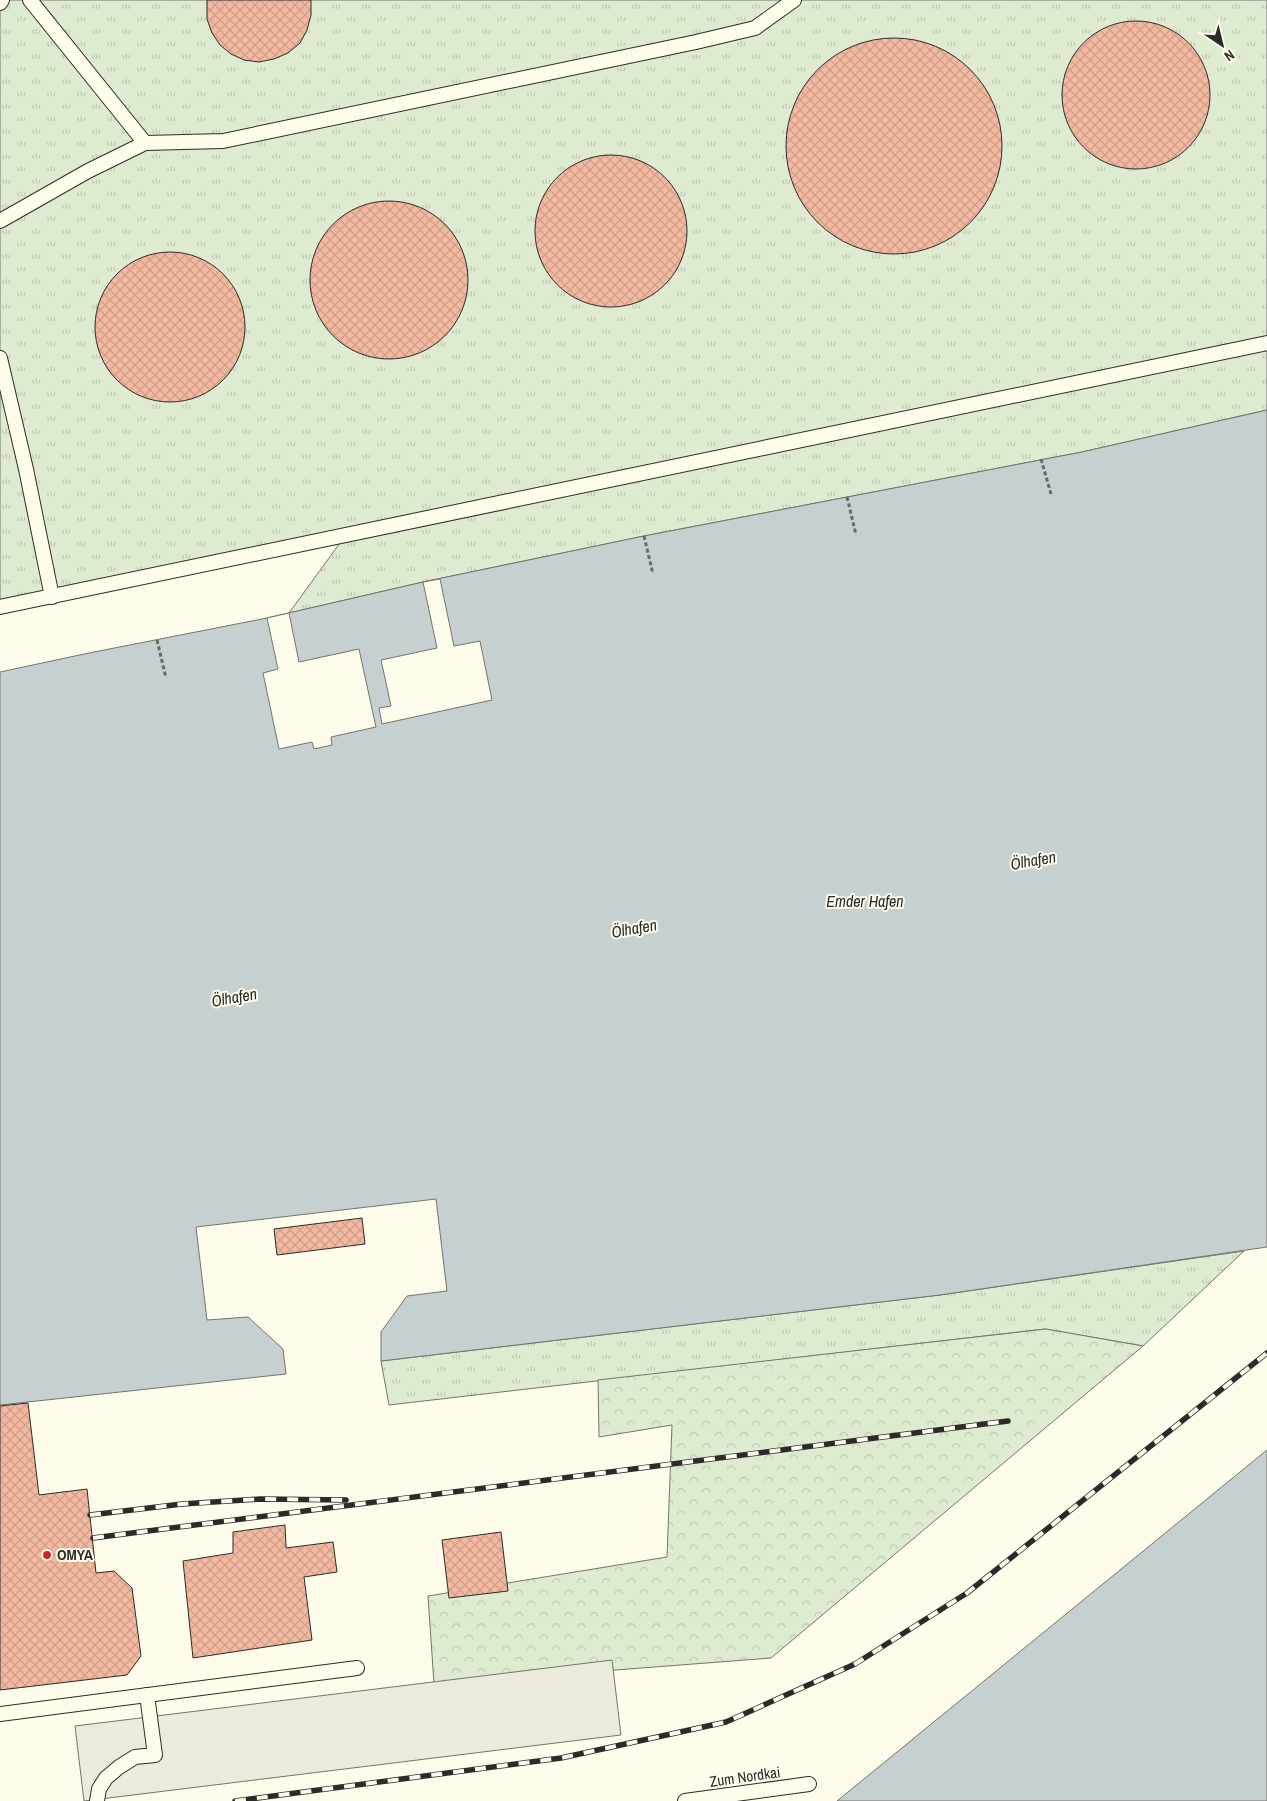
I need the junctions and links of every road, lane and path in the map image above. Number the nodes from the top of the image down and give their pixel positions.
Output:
1 (2, 0) edge
2 (30, 0) edge
3 (794, 0) edge
4 (0, 3) edge
5 (145, 143) junction
6 (0, 221) edge
7 (1267, 342) edge
8 (0, 358) edge
9 (1042, 460) dead end
10 (1050, 494) dead end
11 (847, 497) dead end
12 (856, 535) dead end
13 (644, 536) dead end
14 (653, 574) dead end
15 (52, 597) junction
16 (0, 607) edge
17 (157, 640) dead end
18 (166, 678) dead end
19 (357, 1668) dead end
20 (147, 1695) junction
21 (0, 1714) edge
22 (809, 1784) dead end
23 (97, 1801) edge
24 (686, 1801) edge

1 - 4 lane
2 - 5 lane
3 - 5 lane
5 - 6 lane
7 - 15 lane
8 - 15 lane
9 - 10 path
11 - 12 path
13 - 14 path
15 - 16 lane
17 - 18 path
19 - 20 lane
20 - 21 lane
20 - 23 lane
22 - 24 lane, Zum Nordkai

